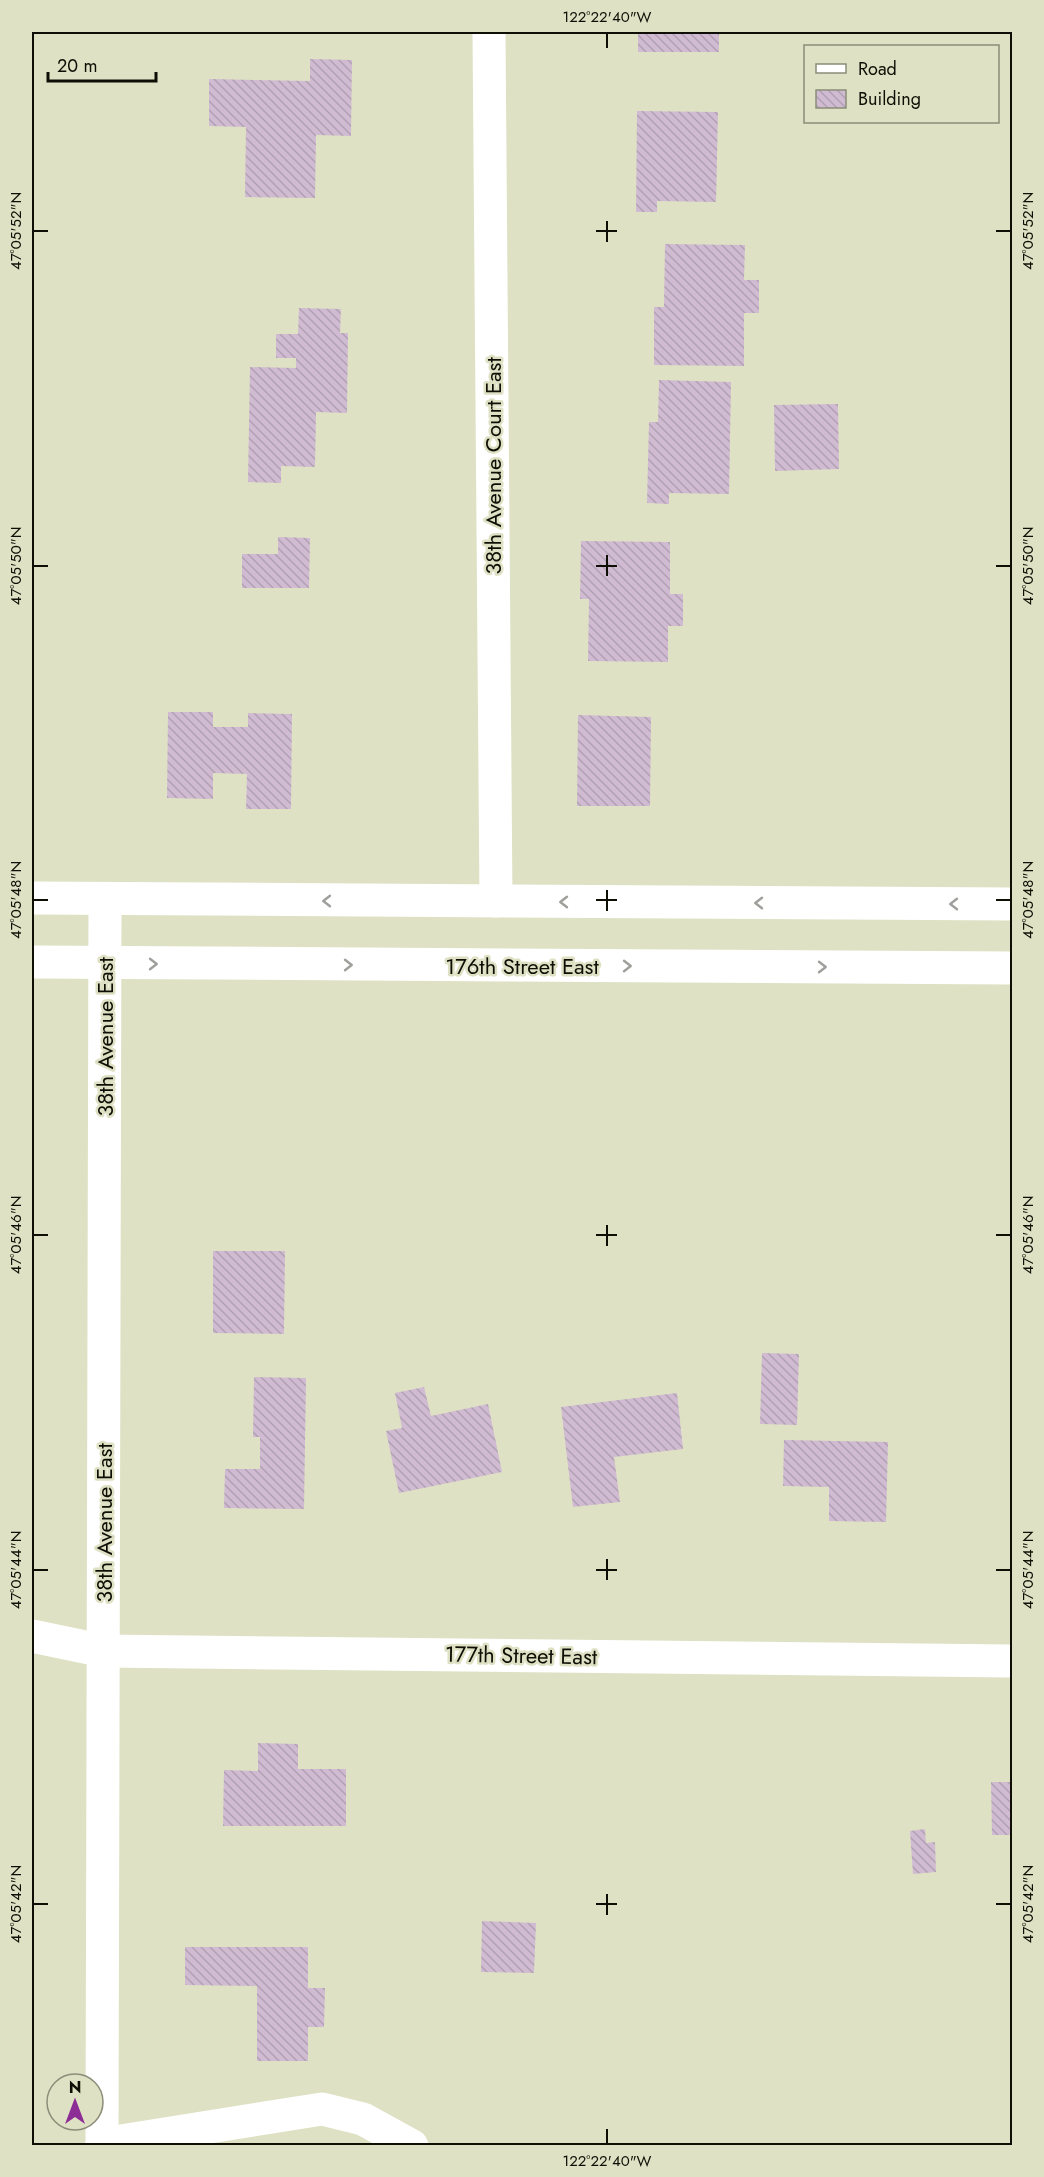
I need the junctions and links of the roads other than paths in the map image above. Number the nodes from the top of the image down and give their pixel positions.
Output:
1 (489, 32) edge
2 (32, 898) edge
3 (105, 900) junction
4 (496, 902) junction
5 (1012, 904) edge
6 (32, 962) edge
7 (105, 963) junction
8 (1012, 968) edge
9 (32, 1636) edge
10 (104, 1651) junction
11 (1012, 1661) edge
12 (102, 2145) edge
13 (412, 2145) edge

1 - 4 street, 38th Avenue Court East
2 - 3 street
4 -> 3 street
3 - 7 street, 38th Avenue East
5 -> 4 street
6 - 7 street, 176th Street East
7 -> 8 street, 176th Street East
7 - 10 street, 38th Avenue East
9 - 10 street, 177th Street East
10 - 11 street, 177th Street East
10 - 12 street, 38th Avenue East
12 - 13 street

